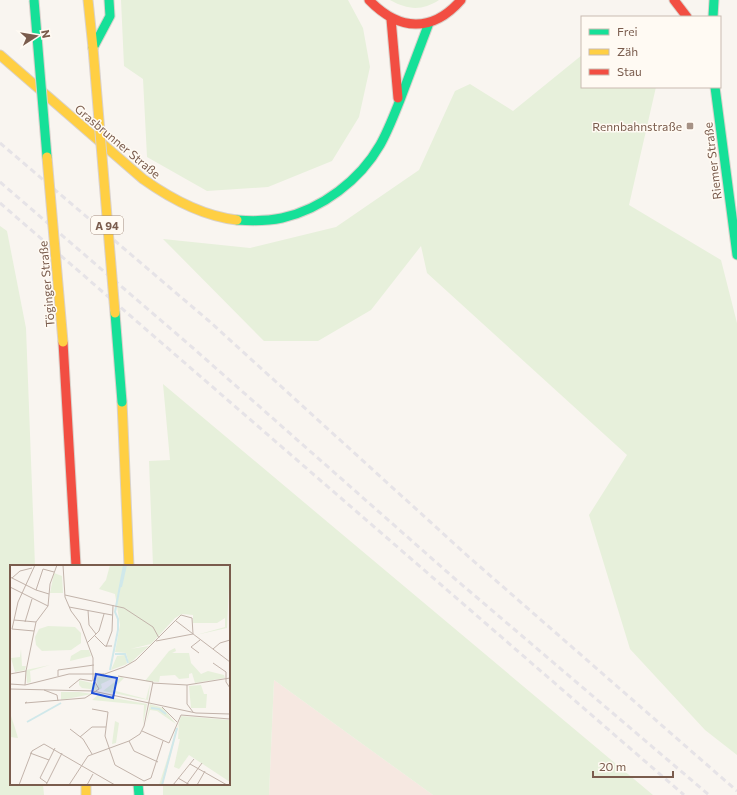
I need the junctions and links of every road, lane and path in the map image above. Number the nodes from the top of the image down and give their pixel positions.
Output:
1 (34, 0) edge
2 (88, 0) edge
3 (109, 0) edge
4 (369, 0) edge
5 (461, 0) edge
6 (674, 0) edge
7 (714, 0) edge
8 (686, 16) edge
9 (713, 16) edge
10 (391, 19) junction
11 (429, 23) junction
12 (93, 48) junction
13 (0, 55) edge
14 (715, 88) edge
15 (398, 104) junction
16 (737, 255) edge
17 (76, 565) edge
18 (129, 565) edge
19 (138, 785) edge
20 (139, 795) edge

1 - 17 main road, Töginger Straße, bridge
2 - 12 main road, A 94
3 - 12 main road
4 - 10 main road
5 - 11 main road
6 - 8 main road
7 - 9 main road
10 - 11 main road
10 - 15 main road, Grasbrunner Straße
11 - 15 main road, Grasbrunner Straße
12 - 18 main road, A 94, bridge
13 - 15 main road, Grasbrunner Straße
14 - 16 main road, Riemer Straße
19 - 20 main road

